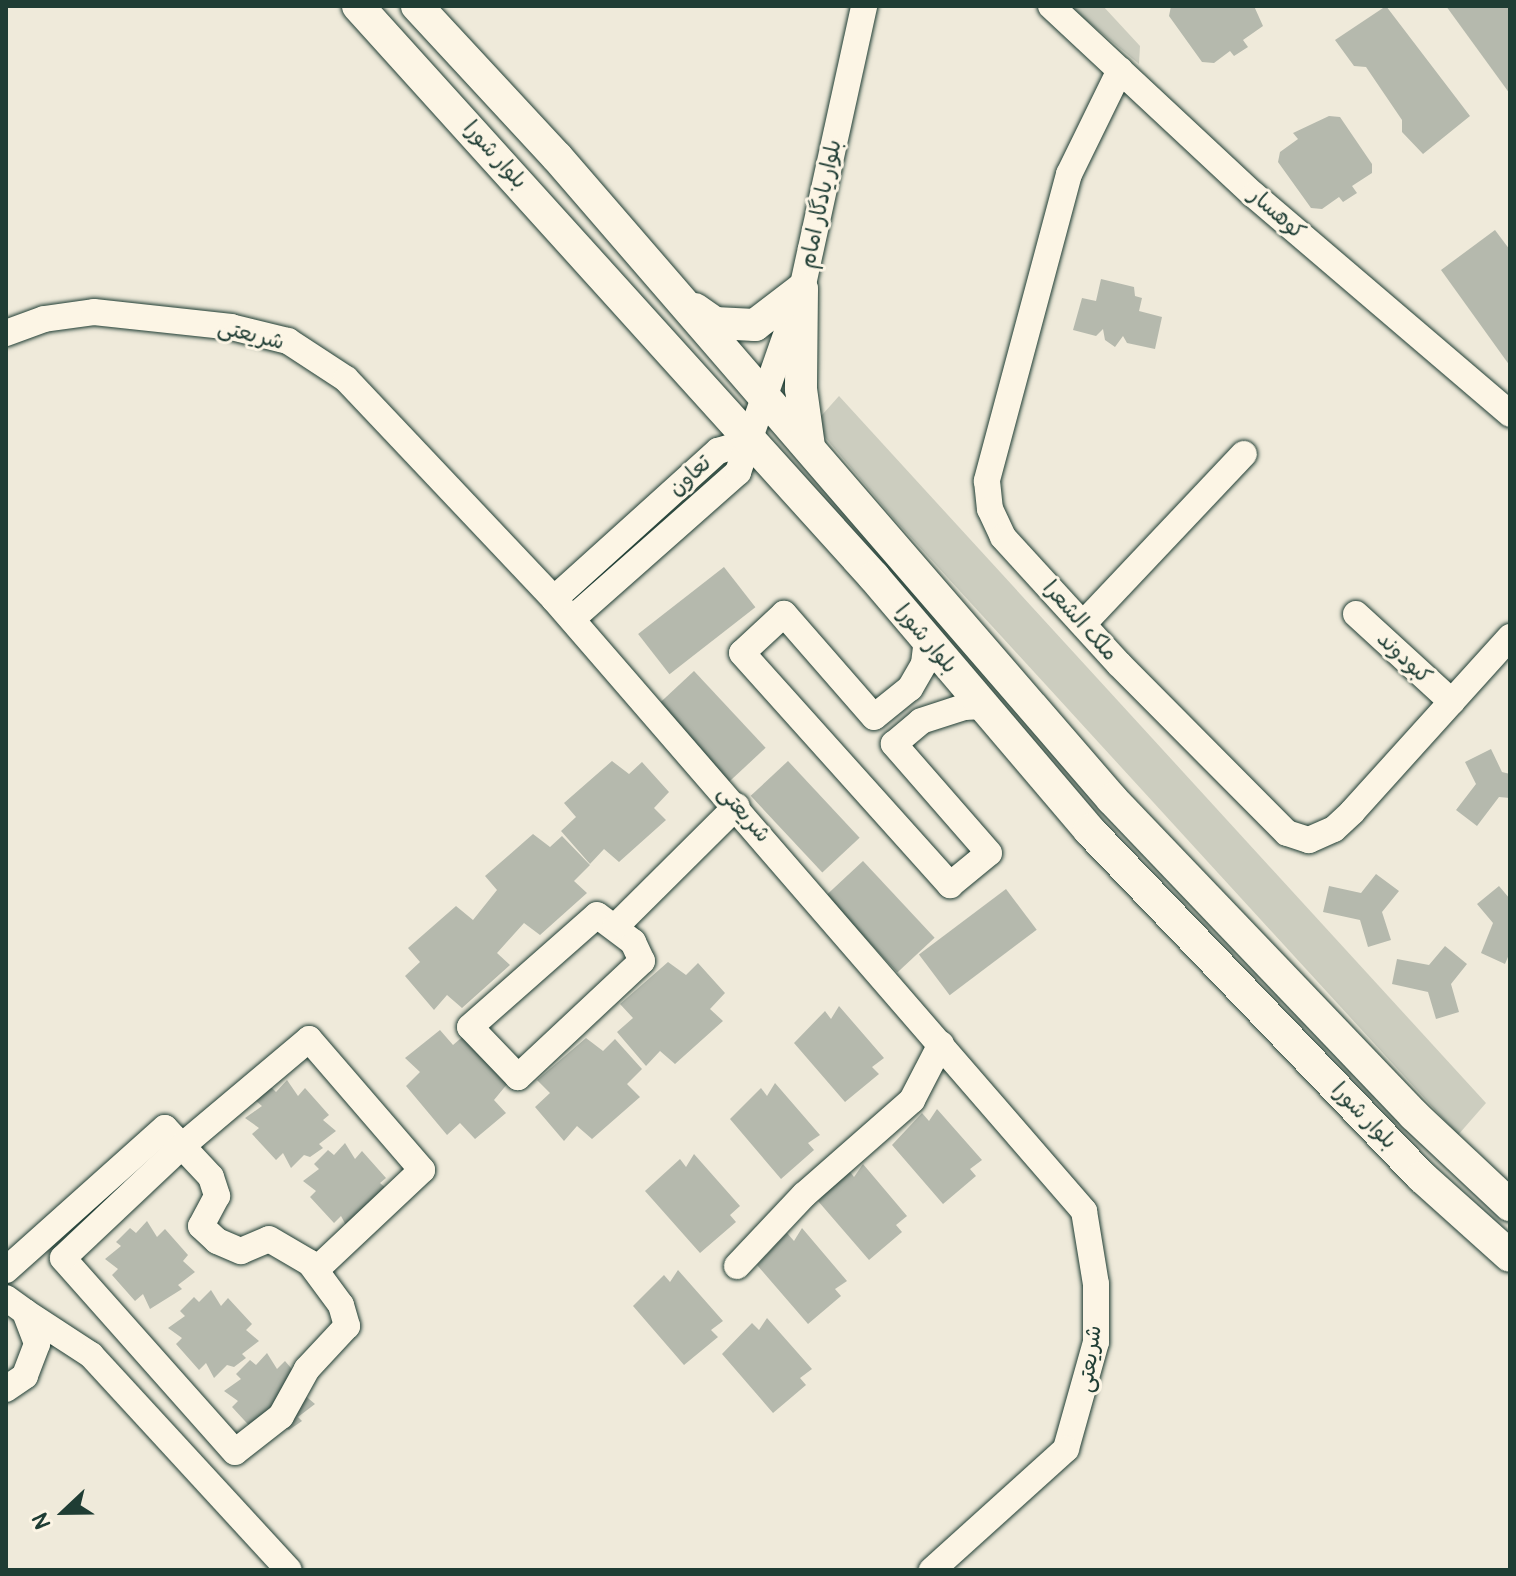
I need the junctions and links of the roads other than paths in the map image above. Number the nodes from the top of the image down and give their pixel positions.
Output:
1 (358, 6) edge
2 (417, 6) edge
3 (864, 6) edge
4 (1051, 6) edge
5 (1120, 70) junction
6 (802, 289) junction
7 (679, 297) junction
8 (6, 333) edge
9 (765, 399) junction
10 (1510, 414) edge
11 (750, 441) junction
12 (809, 447) junction
13 (1244, 454) dead end
14 (554, 599) junction
15 (1356, 614) dead end
16 (572, 619) junction
17 (1083, 624) junction
18 (1510, 637) edge
19 (927, 639) junction
20 (1452, 702) junction
21 (984, 706) junction
22 (874, 717) junction
23 (894, 744) junction
24 (737, 806) junction
25 (616, 926) junction
26 (941, 1044) junction
27 (182, 1146) junction
28 (1510, 1205) edge
29 (1510, 1256) edge
30 (737, 1266) dead end
31 (6, 1270) edge
32 (316, 1270) junction
33 (16, 1305) edge
34 (6, 1389) edge
35 (289, 1570) edge
36 (932, 1570) edge

1 - 11 main road, بلوار شورا
2 - 7 main road, بلوار شورا
3 - 6 street, بلوار یادگار امام
4 - 5 street, کوهسار
5 - 10 street, کوهسار
5 - 17 street, ملک الشعرا
6 - 7 main road
6 - 9 street, بلوار یادگار امام
6 - 12 main road
7 - 9 main road, بلوار شورا
8 - 14 street, شریعتی
9 - 11 street, بلوار یادگار امام
9 - 12 main road, بلوار شورا
11 - 14 street, تعاون
11 - 16 street, تعاون
11 - 19 main road, بلوار شورا
12 - 28 main road, بلوار شورا
13 - 17 street
14 - 16 street, شریعتی
15 - 20 street, کبودوند
16 - 24 street, شریعتی
17 - 20 street, ملک الشعرا
18 - 20 street, ملک الشعرا
19 - 21 main road, بلوار شورا
19 - 22 street
21 - 23 street
21 - 29 main road, بلوار شورا
22 - 23 street
22 - 23 street
24 - 25 street
24 - 26 street, شریعتی
25 - 25 street
26 - 30 street
26 - 36 street, شریعتی
27 - 31 street
27 - 32 street
27 - 32 street
27 - 32 street
33 - 34 street
33 - 35 street

